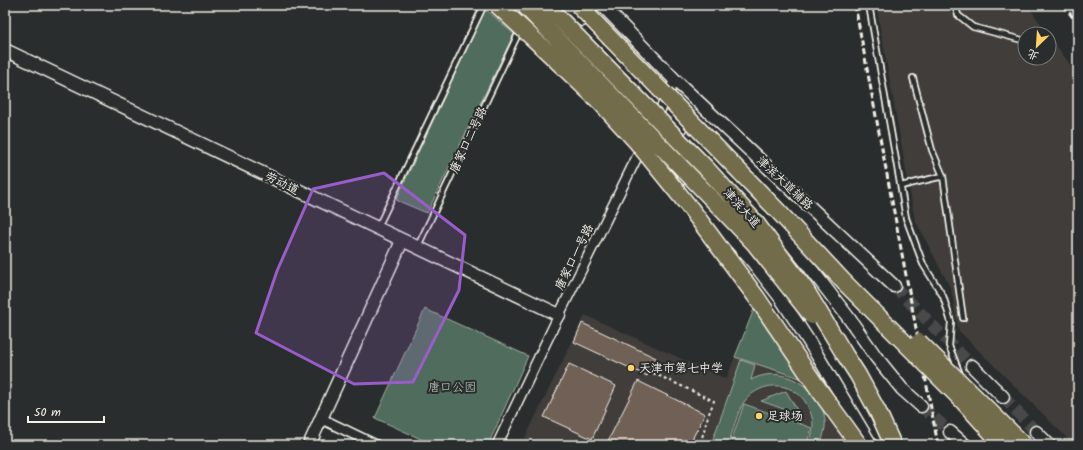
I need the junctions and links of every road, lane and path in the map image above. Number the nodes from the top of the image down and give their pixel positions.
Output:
1 (484, 5) edge
2 (489, 5) edge
3 (497, 5) edge
4 (524, 5) edge
5 (546, 5) edge
6 (567, 5) edge
7 (578, 5) edge
8 (602, 5) edge
9 (869, 5) edge
10 (955, 5) edge
11 (519, 32) junction
12 (1017, 39) edge
13 (5, 50) edge
14 (913, 78) dead end
15 (675, 80) junction
16 (663, 102) junction
17 (640, 151) junction
18 (943, 176) junction
19 (901, 186) junction
20 (775, 216) junction
21 (378, 229) junction
22 (402, 240) junction
23 (418, 248) junction
24 (894, 286) tunnel mouth
25 (559, 315) junction
26 (963, 318) dead end
27 (845, 355) junction
28 (972, 366) tunnel mouth
29 (653, 373) dead end
30 (1002, 396) tunnel mouth
31 (921, 406) tunnel mouth
32 (320, 418) junction
33 (950, 432) tunnel mouth
34 (1036, 432) tunnel mouth
35 (309, 445) edge
36 (376, 445) edge
37 (497, 445) edge
38 (700, 445) edge
39 (859, 445) edge
40 (871, 445) edge
41 (893, 445) edge
42 (965, 445) edge
43 (1001, 445) edge
44 (1023, 445) edge
45 (1049, 445) edge

1 - 21 lane
2 - 11 street
3 - 39 highway, bridge
4 - 27 highway, bridge
5 - 27 highway, 津滨大道, bridge
6 - 16 street
7 - 20 highway, 津滨大道, bridge
8 - 15 street, 津滨大道辅路
9 - 19 lane
10 - 12 lane
11 - 17 street
11 - 23 lane, 唐家口二号路
13 - 21 street, 劳动道
14 - 18 lane
15 - 16 street, 唐家口一号路
15 - 24 street, 津滨大道辅路
16 - 17 street, 唐家口一号路
16 - 20 street
17 - 25 street, 唐家口一号路
17 - 40 street
18 - 19 lane
18 - 26 lane
19 - 44 lane
20 - 31 street, 津滨大道
20 - 43 highway, bridge
20 - 44 highway, bridge
21 - 22 street, 劳动道
22 - 23 street, 劳动道
22 - 32 street
23 - 25 street, 劳动道
25 - 37 street, 唐家口一号路
27 - 41 highway, 津滨大道, bridge
28 - 30 street
29 - 38 path
32 - 35 street
32 - 36 street
33 - 42 street
34 - 45 street

